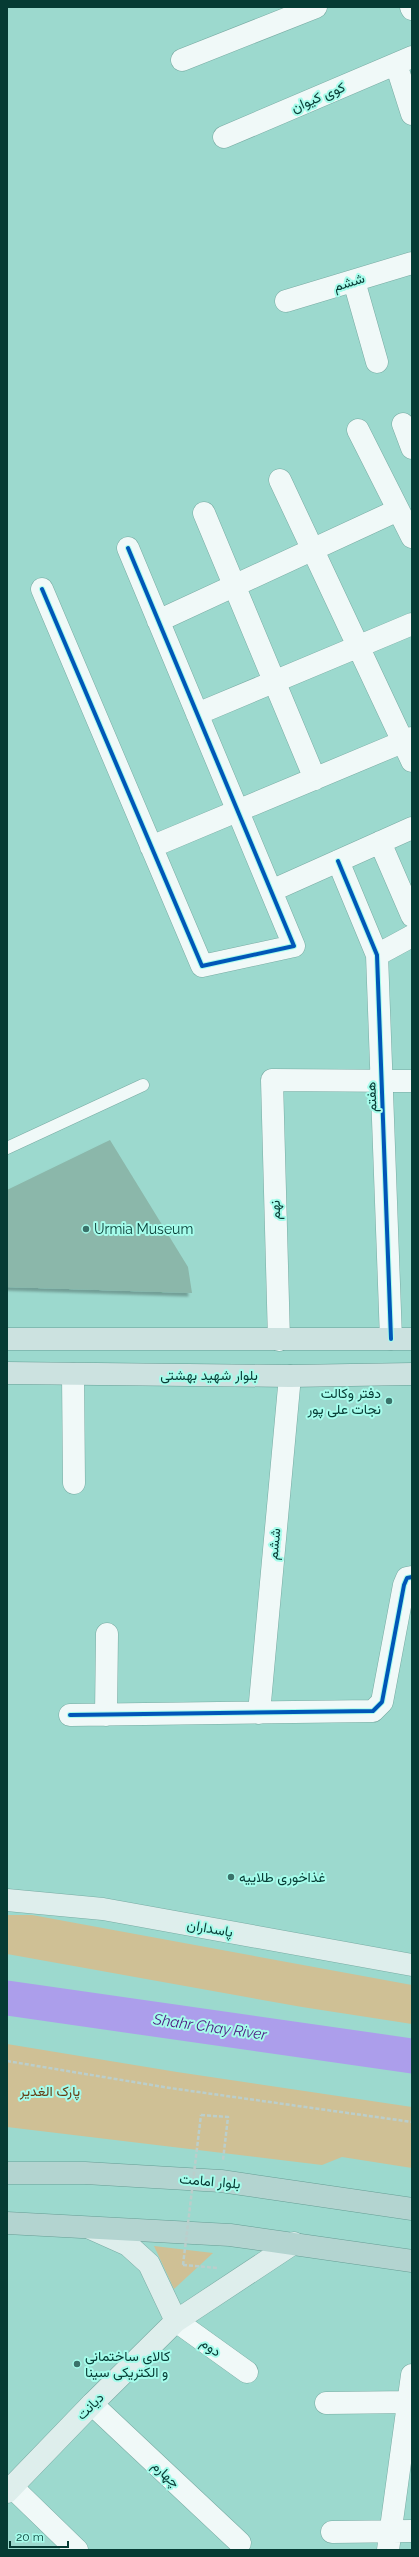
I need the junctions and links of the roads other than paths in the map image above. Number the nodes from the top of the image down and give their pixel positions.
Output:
1 (316, 7) edge
2 (182, 60) dead end
3 (404, 60) edge
4 (412, 114) edge
5 (224, 137) dead end
6 (412, 264) edge
7 (354, 281) junction
8 (286, 301) dead end
9 (377, 362) dead end
10 (403, 424) dead end
11 (358, 430) dead end
12 (412, 448) edge
13 (280, 480) dead end
14 (398, 510) junction
15 (204, 513) dead end
16 (412, 537) edge
17 (128, 548) dead end
18 (313, 550) junction
19 (234, 586) junction
20 (42, 589) dead end
21 (158, 621) junction
22 (412, 624) edge
23 (358, 646) junction
24 (274, 681) junction
25 (197, 714) junction
26 (409, 747) edge
27 (315, 779) junction
28 (238, 811) junction
29 (412, 828) edge
30 (380, 842) junction
31 (151, 847) junction
32 (338, 861) junction
33 (271, 890) junction
34 (412, 916) edge
35 (412, 936) edge
36 (377, 955) junction
37 (382, 1080) junction
38 (412, 1080) edge
39 (143, 1085) dead end
40 (7, 1148) edge
41 (7, 1339) edge
42 (402, 1339) edge
43 (279, 1340) junction
44 (7, 1373) edge
45 (73, 1374) junction
46 (412, 1374) edge
47 (290, 1376) junction
48 (74, 1483) dead end
49 (412, 1577) edge
50 (107, 1634) dead end
51 (259, 1713) junction
52 (70, 1715) dead end
53 (106, 1715) junction
54 (7, 1900) edge
55 (412, 1965) edge
56 (7, 2173) edge
57 (412, 2209) edge
58 (7, 2223) edge
59 (86, 2226) junction
60 (294, 2243) junction
61 (412, 2261) edge
62 (176, 2321) junction
63 (247, 2372) dead end
64 (412, 2375) edge
65 (410, 2402) edge
66 (326, 2403) dead end
67 (92, 2404) junction
68 (10, 2490) edge
69 (412, 2531) edge
70 (332, 2532) dead end
71 (390, 2541) edge
72 (240, 2543) dead end
73 (77, 2550) edge

1 - 2 street
3 - 4 street
3 - 5 street, کوی کیوان
6 - 7 street, ششم
7 - 8 street, ششم
7 - 9 street
10 - 12 street
11 - 14 street
13 - 18 street
14 - 16 street
14 - 18 street
15 - 19 street
17 - 21 street
18 - 19 street
18 - 23 street
19 - 21 street
19 - 24 street
20 - 31 street
21 - 25 street
22 - 23 street
23 - 24 street
23 - 26 street
24 - 25 street
24 - 27 street
25 - 28 street
26 - 27 street
27 - 28 street
28 - 31 street
28 - 33 street
29 - 30 street
30 - 32 street
30 - 34 street
31 - 33 street
32 - 33 street
32 - 36 street, هفتم
35 - 36 street
36 - 37 street, هفتم
37 - 38 street
37 - 42 street, هفتم
37 - 43 street, نهم
39 - 40 lane
41 - 43 main road
42 - 43 main road
44 - 45 main road, بلوار شهید بهشتی
45 - 47 main road, بلوار شهید بهشتی
45 - 48 street
46 - 47 main road, بلوار شهید بهشتی
47 - 51 street, ششم
49 - 51 street
50 - 53 street
51 - 53 street
52 - 53 street
54 - 55 street, پاسداران
56 - 57 highway, بلوار امامت
58 - 59 highway
59 - 60 highway
59 - 62 street
60 - 61 highway
60 - 62 street, دیانت
62 - 63 street, دوم
62 - 67 street, دیانت
64 - 65 street
65 - 66 street
65 - 71 street
67 - 68 street, دیانت
67 - 72 street, چهارم
68 - 73 street
69 - 71 street
70 - 71 street

